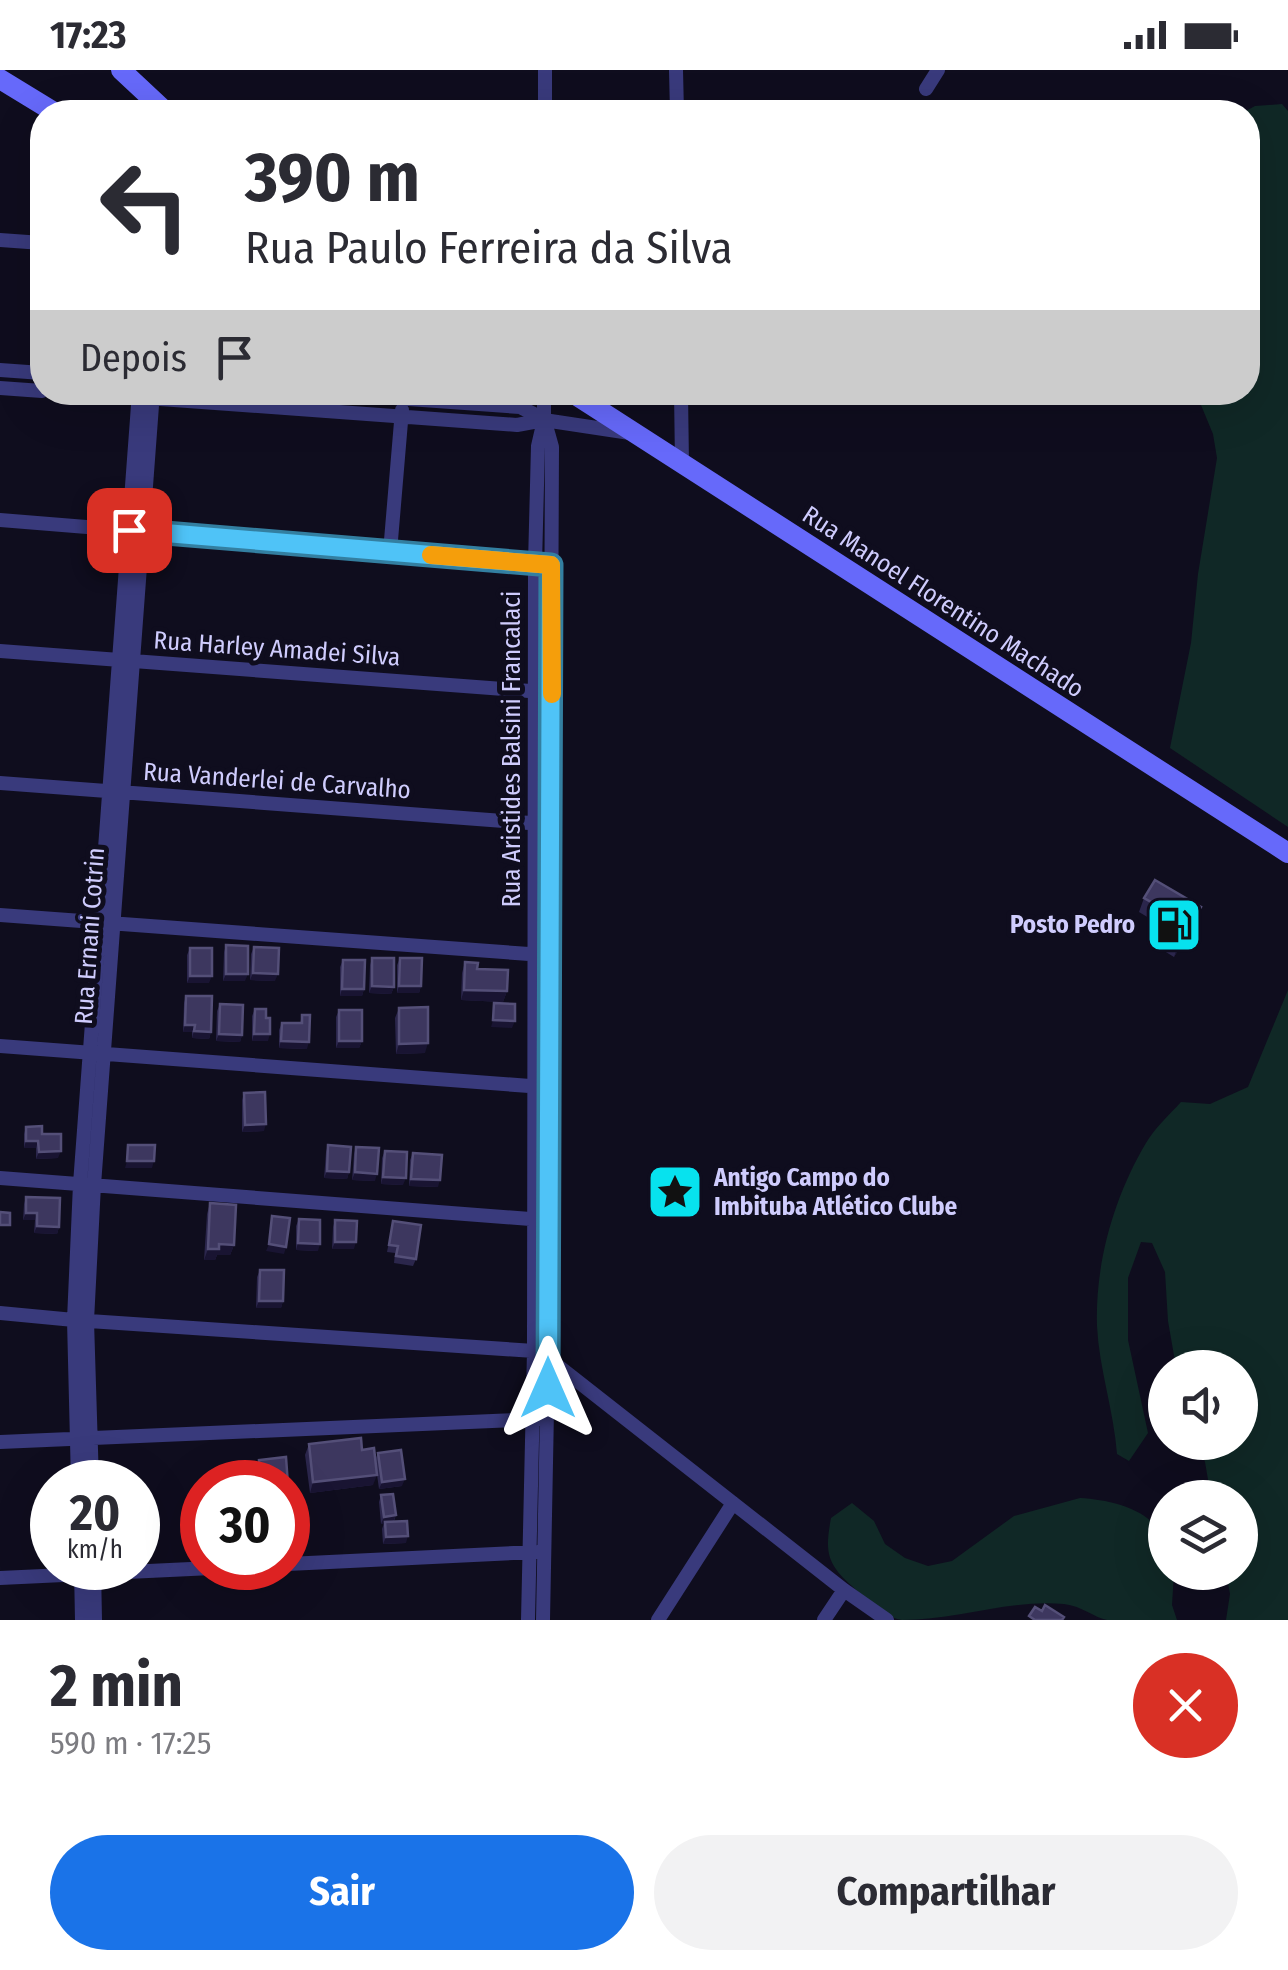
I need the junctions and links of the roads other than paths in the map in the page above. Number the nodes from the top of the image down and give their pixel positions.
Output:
1 (121, 70) edge
2 (545, 70) edge
3 (676, 70) edge
4 (938, 70) edge
5 (0, 79) edge
6 (926, 89) dead end
7 (34, 100) edge
8 (153, 100) edge
9 (545, 100) edge
10 (677, 100) edge
11 (0, 240) edge
12 (30, 242) edge
13 (0, 370) edge
14 (30, 372) edge
15 (0, 388) edge
16 (30, 390) edge
17 (145, 405) edge
18 (256, 405) edge
19 (403, 405) edge
20 (491, 405) edge
21 (544, 405) edge
22 (591, 405) edge
23 (681, 405) edge
24 (402, 417) junction
25 (544, 420) junction
26 (635, 434) junction
27 (682, 464) junction
28 (0, 520) edge
29 (136, 531) junction
30 (390, 552) junction
31 (543, 564) junction
32 (0, 651) edge
33 (126, 661) junction
34 (534, 691) junction
35 (552, 692) junction
36 (0, 783) edge
37 (116, 792) junction
38 (542, 824) junction
39 (1288, 853) edge
40 (0, 915) edge
41 (106, 923) junction
42 (542, 955) junction
43 (0, 1046) edge
44 (97, 1053) junction
45 (541, 1087) junction
46 (0, 1178) edge
47 (87, 1184) junction
48 (541, 1220) junction
49 (0, 1313) edge
50 (81, 1321) junction
51 (534, 1350) junction
52 (548, 1358) junction
53 (540, 1419) junction
54 (84, 1438) junction
55 (0, 1442) edge
56 (81, 1460) edge
57 (88, 1460) edge
58 (732, 1502) junction
59 (538, 1551) junction
60 (310, 1563) edge
61 (30, 1576) edge
62 (0, 1578) edge
63 (85, 1590) edge
64 (90, 1590) edge
65 (844, 1590) junction
66 (82, 1620) edge
67 (95, 1620) edge
68 (528, 1620) edge
69 (543, 1620) edge
70 (658, 1620) edge
71 (824, 1620) edge
72 (887, 1620) edge

1 - 8 main road
2 - 9 street
3 - 10 street
4 - 6 street
5 - 7 main road
11 - 12 street
13 - 14 street
15 - 16 street
17 - 29 street, Rua Ernani Cotrin
18 - 24 street
19 - 24 street
20 - 25 street
21 - 25 street, Rua Aristides Balsini Francalaci
22 - 26 main road, Rua Manoel Florentino Machado
23 - 27 street
24 - 25 street
24 - 30 street
25 - 26 street
25 - 31 street, Rua Aristides Balsini Francalaci
26 - 27 main road, Rua Manoel Florentino Machado
27 - 39 main road, Rua Manoel Florentino Machado
28 - 29 street
29 - 30 street
29 - 33 street, Rua Ernani Cotrin
30 - 31 street
31 - 34 street, Rua Aristides Balsini Francalaci
31 - 35 street, Rua Aristides Balsini Francalaci
32 - 33 street, Rua Harley Amadei Silva
33 - 34 street, Rua Harley Amadei Silva
33 - 37 street, Rua Ernani Cotrin
34 - 35 street, Rua Harley Amadei Silva
34 - 38 street, Rua Aristides Balsini Francalaci
35 - 38 street, Rua Aristides Balsini Francalaci
36 - 37 street, Rua Vanderlei de Carvalho
37 - 38 street, Rua Vanderlei de Carvalho
37 - 41 street, Rua Ernani Cotrin
38 - 42 street, Rua Aristides Balsini Francalaci
40 - 41 street
41 - 42 street
41 - 44 street, Rua Ernani Cotrin
42 - 45 street, Rua Aristides Balsini Francalaci
43 - 44 street
44 - 45 street
44 - 47 street, Rua Ernani Cotrin
45 - 48 street, Rua Aristides Balsini Francalaci
46 - 47 street
47 - 48 street
47 - 50 street, Rua Ernani Cotrin
48 - 51 street, Rua Aristides Balsini Francalaci
48 - 52 street, Rua Aristides Balsini Francalaci
49 - 50 street
50 - 51 street
50 - 54 street, Rua Ernani Cotrin
51 - 52 street
51 - 53 street, Rua Aristides Balsini Francalaci
52 - 53 street, Rua Aristides Balsini Francalaci
52 - 58 street
53 - 54 street
53 - 59 street, Rua Aristides Balsini Francalaci
54 - 55 street
54 - 56 street, Rua Ernani Cotrin
54 - 57 street, Rua Ernani Cotrin
58 - 65 street
58 - 70 street
59 - 60 street
59 - 68 street, Rua Aristides Balsini Francalaci
59 - 69 street, Rua Aristides Balsini Francalaci
61 - 62 street
63 - 66 street
64 - 67 street
65 - 71 street
65 - 72 street

